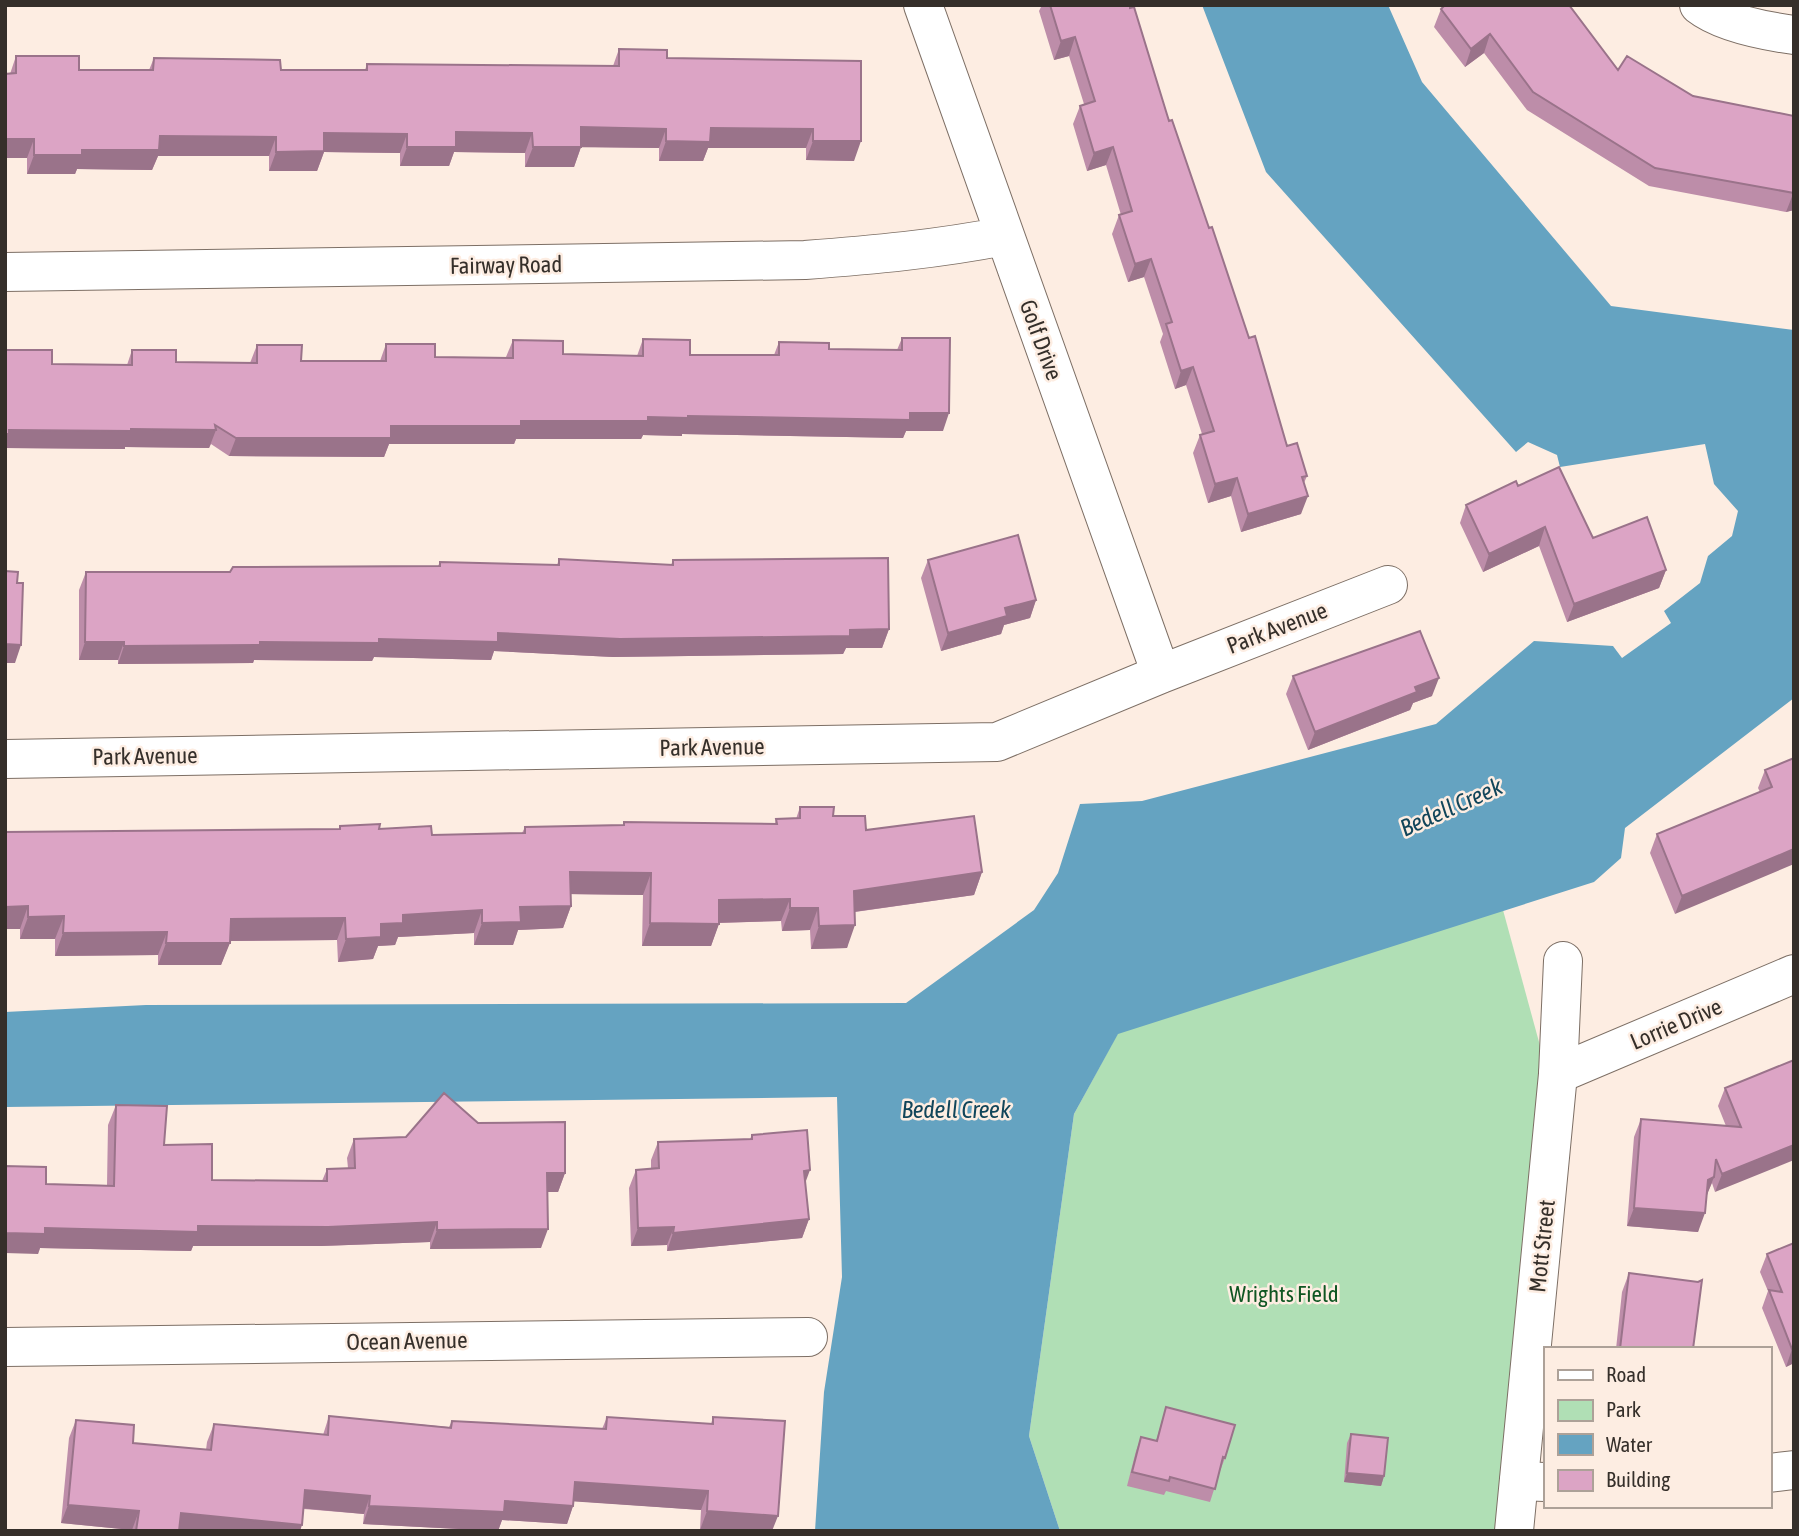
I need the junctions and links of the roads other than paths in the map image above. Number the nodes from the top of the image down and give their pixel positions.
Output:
1 (923, 5) edge
2 (1699, 5) edge
3 (1794, 35) edge
4 (1004, 236) junction
5 (5, 272) edge
6 (1388, 585) dead end
7 (1161, 674) junction
8 (5, 759) edge
9 (1563, 961) dead end
10 (1794, 975) edge
11 (1558, 1074) junction
12 (808, 1337) dead end
13 (5, 1347) edge
14 (1794, 1470) edge
15 (1771, 1473) edge
16 (1532, 1482) edge
17 (1514, 1531) edge

1 - 4 street, Golf Drive
2 - 3 street
4 - 5 street, Fairway Road
4 - 7 street, Golf Drive
6 - 7 street, Park Avenue
7 - 8 street, Park Avenue
9 - 11 street, Mott Street
10 - 11 street, Lorrie Drive
11 - 16 street, Mott Street
12 - 13 street, Ocean Avenue
14 - 15 street
16 - 17 street, Mott Street

